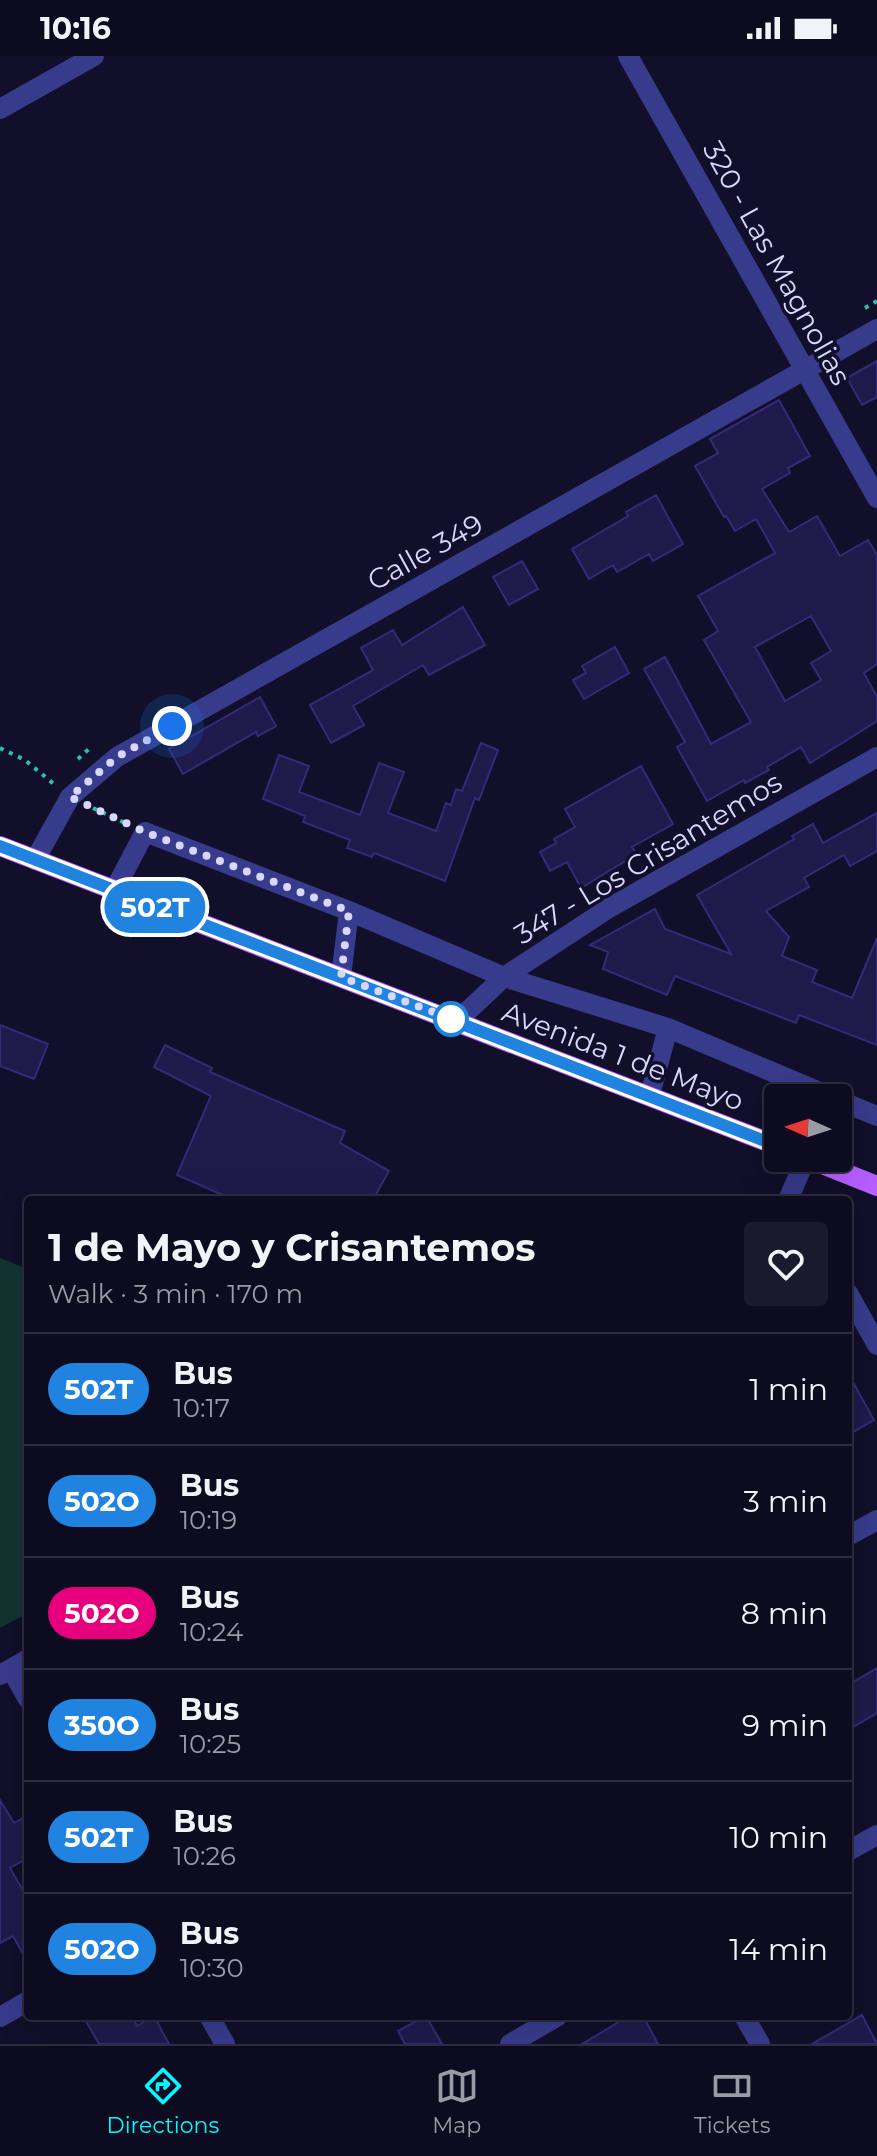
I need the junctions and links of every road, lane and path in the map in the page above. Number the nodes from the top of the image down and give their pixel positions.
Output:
1 (94, 56) edge
2 (628, 56) edge
3 (0, 109) edge
4 (877, 329) edge
5 (806, 371) junction
6 (877, 498) edge
7 (0, 748) edge
8 (877, 757) edge
9 (70, 797) junction
10 (145, 832) junction
11 (0, 846) edge
12 (35, 860) junction
13 (114, 891) junction
14 (349, 911) junction
15 (341, 977) junction
16 (504, 977) junction
17 (457, 1021) junction
18 (668, 1028) junction
19 (801, 1084) edge
20 (650, 1095) junction
21 (852, 1106) edge
22 (877, 1116) edge
23 (764, 1140) edge
24 (800, 1172) edge
25 (842, 1172) edge
26 (877, 1186) edge
27 (790, 1196) edge
28 (852, 1300) edge
29 (877, 1345) edge
30 (877, 1520) edge
31 (852, 1534) edge
32 (13, 1668) edge
33 (24, 1691) edge
34 (877, 1835) edge
35 (852, 1849) edge
36 (24, 2003) edge
37 (0, 2017) edge
38 (211, 2020) edge
39 (551, 2020) edge
40 (746, 2020) edge
41 (225, 2044) edge
42 (510, 2044) edge
43 (760, 2044) edge

1 - 3 street
2 - 5 street, 320 - Las Magnolias
4 - 5 street, Calle 349
5 - 6 street, 320 - Las Magnolias
5 - 9 street, Calle 349
7 - 9 path
8 - 16 street, 347 - Los Crisantemos
9 - 10 path
9 - 12 street, Calle 349
10 - 13 street
10 - 14 street
11 - 12 main road, Avenida 1 de Mayo
12 - 13 main road, Avenida 1 de Mayo
13 - 15 main road, Avenida 1 de Mayo
14 - 15 street
14 - 16 street
15 - 17 main road, Avenida 1 de Mayo
16 - 17 street, 347 - Los Crisantemos
16 - 18 street
17 - 20 main road, Avenida 1 de Mayo
18 - 19 street
18 - 20 street
20 - 23 main road, Avenida 1 de Mayo
21 - 22 street
24 - 27 street
25 - 26 main road
28 - 29 street
30 - 31 street
32 - 33 street
34 - 35 street
36 - 37 street
38 - 41 street
39 - 42 street
40 - 43 street

